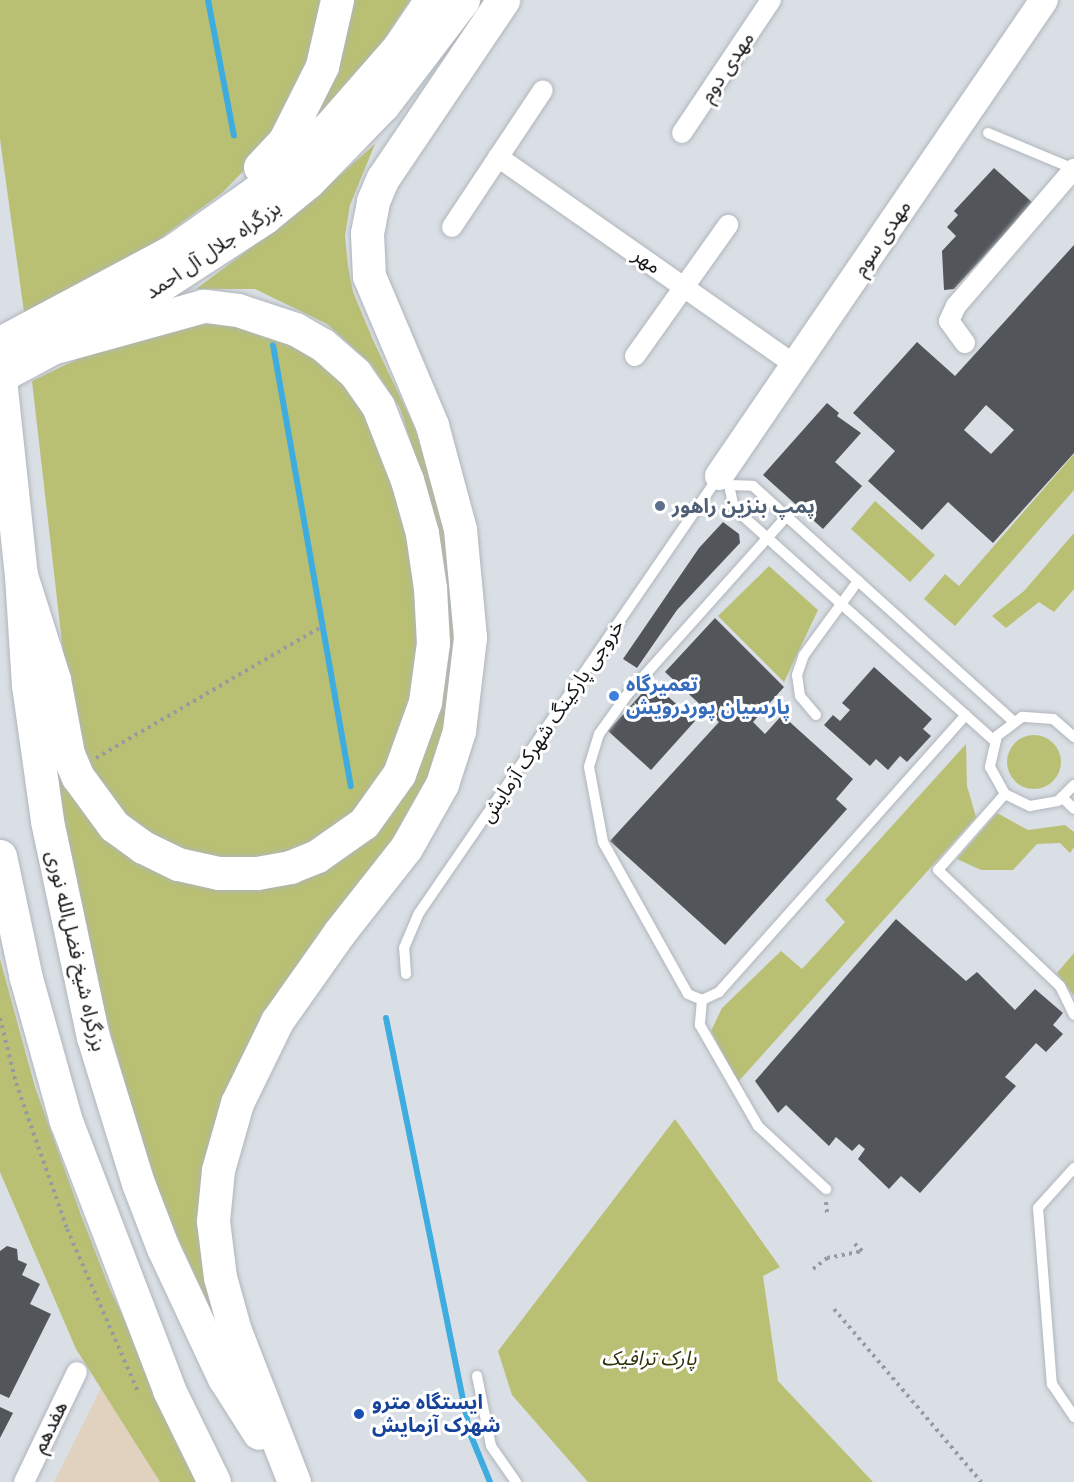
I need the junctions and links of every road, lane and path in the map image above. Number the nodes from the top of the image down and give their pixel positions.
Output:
1 (337, 0) edge
2 (431, 0) edge
3 (463, 0) edge
4 (503, 0) edge
5 (771, 0) edge
6 (1044, 0) edge
7 (543, 90) dead end
8 (682, 133) dead end
9 (988, 133) dead end
10 (498, 157) junction
11 (1074, 169) edge
12 (728, 225) dead end
13 (452, 227) dead end
14 (684, 287) junction
15 (118, 298) junction
16 (0, 343) edge
17 (965, 343) dead end
18 (59, 346) junction
19 (635, 356) dead end
20 (795, 365) junction
21 (0, 377) edge
22 (724, 480) junction
23 (787, 516) junction
24 (767, 538) junction
25 (21, 575) junction
26 (858, 581) junction
27 (839, 602) junction
28 (323, 626) dead end
29 (816, 715) dead end
30 (966, 715) junction
31 (1014, 722) junction
32 (1074, 736) edge
33 (995, 741) junction
34 (92, 760) dead end
35 (1074, 784) edge
36 (1005, 794) junction
37 (1062, 798) junction
38 (1074, 809) edge
39 (0, 856) edge
40 (406, 974) dead end
41 (702, 1000) junction
42 (1074, 1015) edge
43 (0, 1018) edge
44 (1074, 1168) edge
45 (826, 1189) dead end
46 (853, 1242) dead end
47 (813, 1269) dead end
48 (834, 1309) dead end
49 (77, 1372) dead end
50 (477, 1376) dead end
51 (141, 1396) dead end
52 (1074, 1417) edge
53 (24, 1482) edge
54 (214, 1482) edge
55 (293, 1482) edge
56 (516, 1482) edge
57 (981, 1482) edge

1 - 15 highway
2 - 15 highway, بزرگراه جلال آل احمد
3 - 15 highway, بزرگراه جلال آل احمد
4 - 55 highway
5 - 8 street, مهدی دوم
6 - 20 street, مهدی سوم
7 - 10 street
9 - 11 lane
10 - 13 street
10 - 14 street, مهر
11 - 17 street
12 - 14 street
14 - 19 street
14 - 20 street, مهر
15 - 16 highway, بزرگراه جلال آل احمد
15 - 18 highway, بزرگراه جلال آل احمد
18 - 21 highway, بزرگراه جلال آل احمد
18 - 25 highway
20 - 22 street, مهدی سوم
21 - 25 highway, بزرگراه شیخ فضل‌الله نوری
22 - 23 lane
22 - 24 lane
22 - 40 lane, خروجی پارکینگ شهرک آزمایش
23 - 24 lane
23 - 26 lane
24 - 27 lane
24 - 41 lane
25 - 55 highway, بزرگراه شیخ فضل‌الله نوری
26 - 27 lane
26 - 31 lane
27 - 29 lane
27 - 30 lane
28 - 34 path
30 - 33 lane
30 - 41 lane
31 - 32 lane
31 - 33 lane
33 - 36 lane
35 - 37 lane
36 - 37 lane
36 - 42 lane
37 - 38 lane
39 - 54 highway
41 - 45 lane
43 - 51 path
44 - 52 lane
46 - 47 path
48 - 57 path
49 - 53 street, هفدهم
50 - 56 lane

